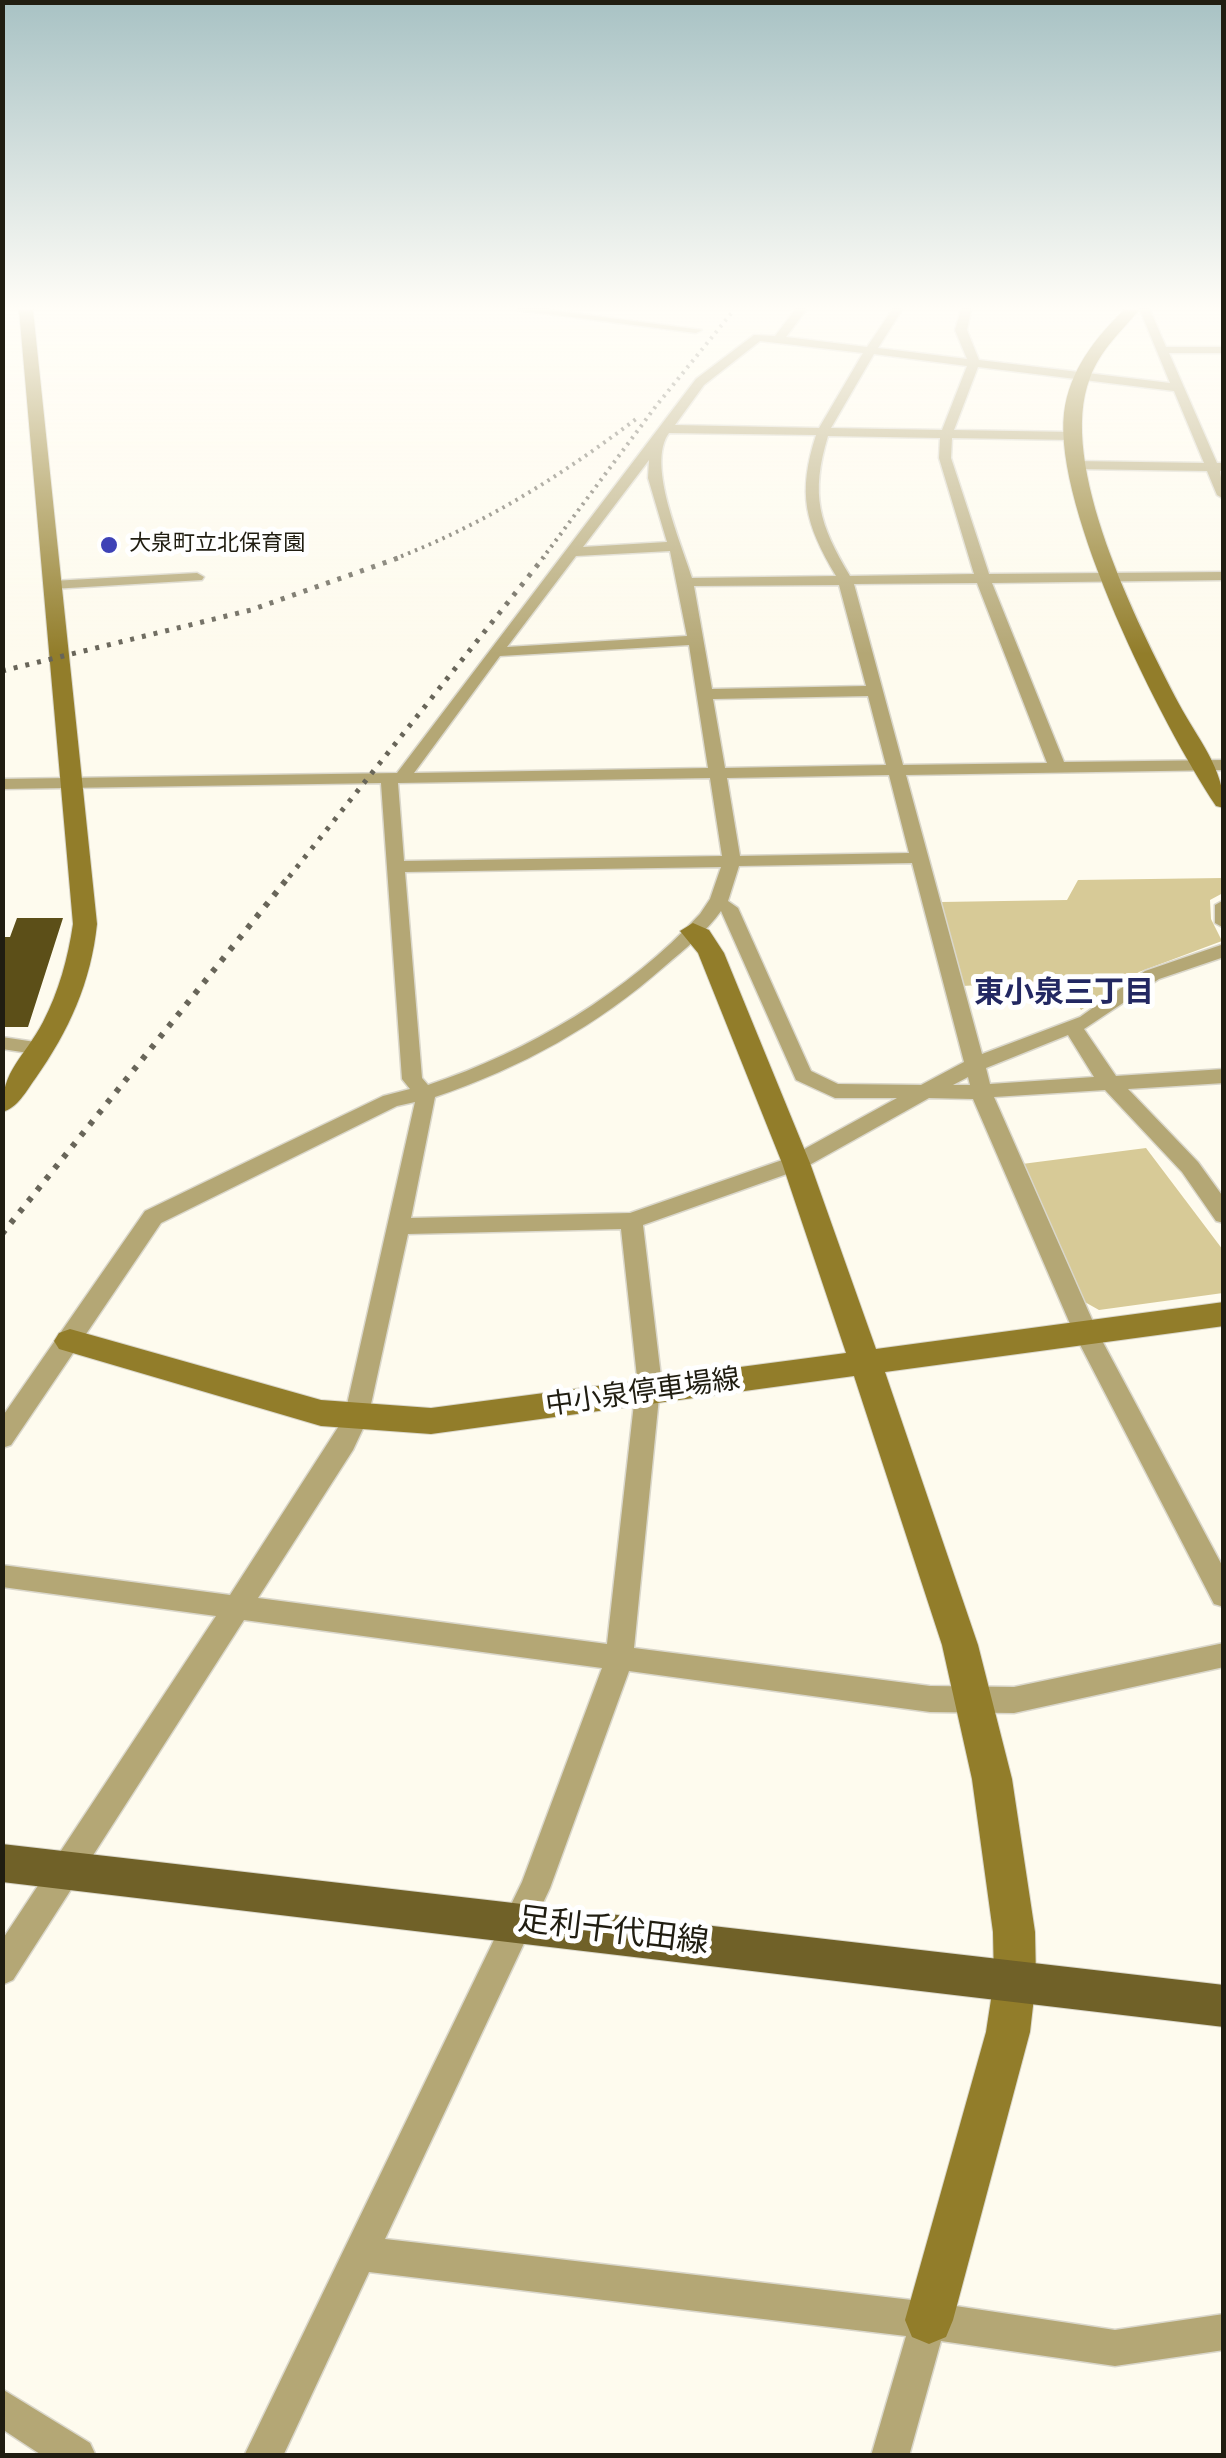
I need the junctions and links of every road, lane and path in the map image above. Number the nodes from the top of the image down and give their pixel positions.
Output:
1 (37, 425) edge
2 (667, 425) edge
3 (826, 425) edge
4 (950, 425) edge
5 (1073, 425) edge
6 (1197, 425) edge
7 (822, 431) junction
8 (659, 435) junction
9 (946, 435) junction
10 (1072, 436) junction
11 (1076, 464) junction
12 (1218, 467) edge
13 (1224, 495) edge
14 (675, 546) junction
15 (571, 552) junction
16 (1110, 576) junction
17 (1224, 576) edge
18 (197, 577) dead end
19 (983, 579) junction
20 (846, 580) junction
21 (686, 582) junction
22 (52, 585) junction
23 (696, 640) junction
24 (496, 652) junction
25 (874, 692) junction
26 (707, 694) junction
27 (1202, 765) junction
28 (1224, 765) edge
29 (1057, 768) junction
30 (895, 770) junction
31 (718, 772) junction
32 (397, 776) junction
33 (72, 783) junction
34 (2, 784) edge
35 (1224, 800) edge
36 (918, 858) junction
37 (732, 860) junction
38 (394, 866) junction
39 (718, 903) junction
40 (1224, 905) edge
41 (1224, 923) edge
42 (693, 931) junction
43 (1224, 950) edge
44 (764, 988) junction
45 (728, 995) junction
46 (1073, 1027) junction
47 (2, 1043) edge
48 (42, 1049) junction
49 (973, 1065) junction
50 (1224, 1076) edge
51 (1110, 1084) junction
52 (925, 1092) junction
53 (981, 1092) junction
54 (424, 1094) junction
55 (2, 1103) edge
56 (796, 1163) junction
57 (1224, 1215) edge
58 (631, 1221) junction
59 (401, 1226) junction
60 (1224, 1314) edge
61 (1086, 1332) junction
62 (70, 1341) junction
63 (866, 1364) junction
64 (647, 1394) junction
65 (356, 1418) junction
66 (2, 1438) edge
67 (2, 1576) edge
68 (1224, 1596) edge
69 (237, 1608) junction
70 (1224, 1655) edge
71 (619, 1660) junction
72 (975, 1702) junction
73 (2, 1863) edge
74 (67, 1871) junction
75 (519, 1922) junction
76 (2, 1969) edge
77 (1015, 1980) junction
78 (1224, 2006) edge
79 (362, 2254) junction
80 (929, 2320) junction
81 (1224, 2332) edge
82 (2, 2407) edge
83 (77, 2456) edge
84 (263, 2456) edge
85 (890, 2456) edge

1 - 22 street
2 - 8 street
3 - 7 street
4 - 9 street
5 - 10 street
6 - 12 street
7 - 8 street
7 - 9 street
7 - 20 street
8 - 14 street
8 - 15 street
9 - 10 street
9 - 19 street
10 - 11 street
11 - 12 street
11 - 16 street
12 - 13 street
14 - 15 street
14 - 21 street
15 - 24 street
16 - 17 street
16 - 19 street
16 - 27 street
18 - 22 street
19 - 20 street
19 - 29 street
20 - 21 street
20 - 25 street
21 - 23 street
22 - 33 street
23 - 24 street
23 - 26 street
24 - 32 street
25 - 26 street
25 - 30 street
26 - 31 street
27 - 28 street
27 - 29 street
27 - 35 street
29 - 30 street
30 - 31 street
30 - 36 street
31 - 32 street
31 - 37 street
32 - 33 street
32 - 38 street
33 - 34 street
33 - 48 street
36 - 37 street
36 - 49 street
37 - 38 street
37 - 39 street
38 - 54 street
39 - 42 street
39 - 44 street
40 - 41 street
42 - 45 street
42 - 54 street
43 - 46 street
44 - 45 street
44 - 52 street
45 - 56 street
46 - 49 street
46 - 51 street
47 - 48 street
48 - 55 street
49 - 52 street
49 - 53 street
50 - 51 street
51 - 53 street
51 - 57 street
52 - 53 street
52 - 56 street
53 - 61 street
54 - 59 street
54 - 62 street
56 - 58 street
56 - 63 street
58 - 59 street
58 - 64 street
59 - 65 street
60 - 61 street, 中小泉停車場線
61 - 63 street, 中小泉停車場線
61 - 68 street
62 - 65 street, 中小泉停車場線
62 - 66 street
63 - 64 street, 中小泉停車場線
63 - 72 street
64 - 65 street, 中小泉停車場線
64 - 71 street
65 - 69 street
67 - 69 street
69 - 71 street
69 - 74 street
70 - 72 street
71 - 72 street
71 - 75 street
72 - 77 street
73 - 74 main road, 足利千代田線
74 - 75 main road, 足利千代田線
74 - 76 street
75 - 77 main road, 足利千代田線
75 - 79 street
77 - 78 main road, 足利千代田線
77 - 80 street
79 - 80 street
79 - 84 street
80 - 81 street
80 - 85 street
82 - 83 street

